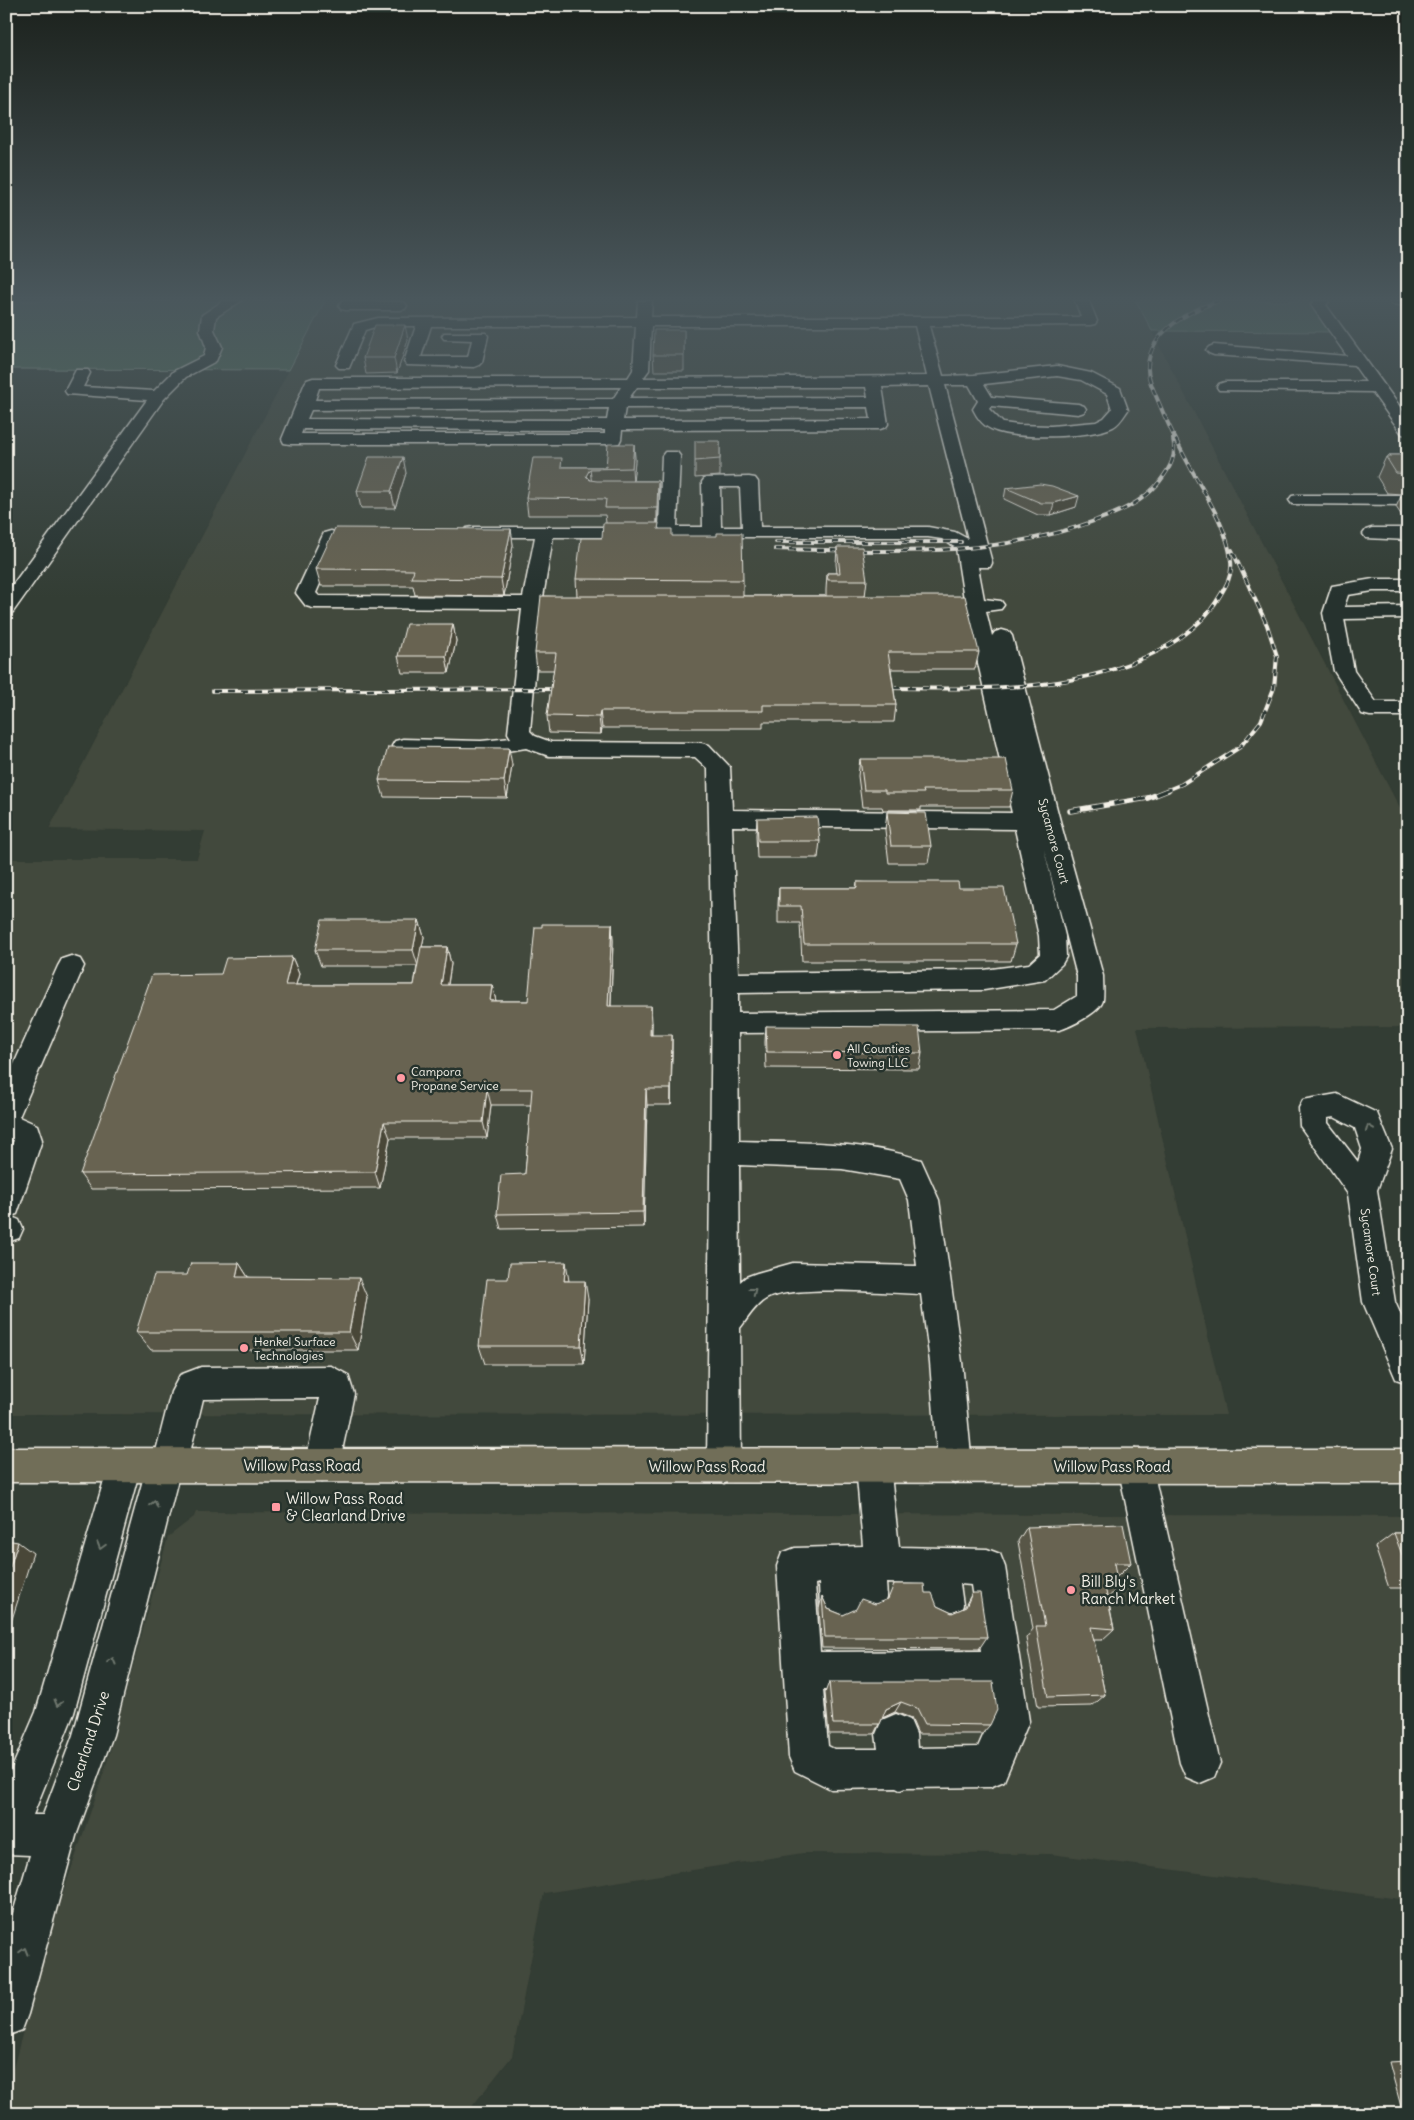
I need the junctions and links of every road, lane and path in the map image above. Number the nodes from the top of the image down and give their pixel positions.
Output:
1 (155, 400) edge
2 (307, 400) edge
3 (620, 400) edge
4 (940, 400) edge
5 (1117, 400) edge
6 (1385, 400) edge
7 (986, 401) joint
8 (876, 402) joint
9 (618, 403) junction
10 (305, 405) junction
11 (1078, 409) dead end
12 (614, 425) junction
13 (1408, 430) edge
14 (671, 456) dead end
15 (652, 491) edge
16 (670, 491) junction
17 (1298, 500) dead end
18 (1408, 500) edge
19 (347, 531) edge
20 (458, 532) edge
21 (668, 532) junction
22 (712, 532) junction
23 (751, 532) junction
24 (545, 533) junction
25 (1372, 534) dead end
26 (1408, 534) edge
27 (1408, 586) edge
28 (532, 602) junction
29 (591, 603) edge
30 (906, 604) edge
31 (985, 605) junction
32 (6, 608) edge
33 (1408, 612) edge
34 (1333, 613) junction
35 (1408, 709) edge
36 (527, 741) junction
37 (403, 746) edge
38 (721, 818) junction
39 (1037, 821) junction
40 (71, 966) dead end
41 (725, 983) junction
42 (725, 1023) junction
43 (6, 1114) edge
44 (6, 1127) edge
45 (725, 1153) junction
46 (1362, 1190) dead end
47 (7, 1221) edge
48 (935, 1280) junction
49 (724, 1324) junction
50 (1408, 1368) edge
51 (6, 1466) edge
52 (124, 1466) junction
53 (167, 1466) junction
54 (322, 1466) junction
55 (724, 1466) junction
56 (873, 1466) junction
57 (955, 1466) junction
58 (1135, 1466) junction
59 (1406, 1471) edge
60 (939, 1566) junction
61 (859, 1580) junction
62 (944, 1606) dead end
63 (1002, 1670) junction
64 (802, 1671) junction
65 (1200, 1764) dead end
66 (6, 1833) edge
67 (56, 1836) junction
68 (6, 2014) edge

1 - 32 street
2 - 10 street
3 - 9 street
4 - 31 street
5 - 7 street
6 - 13 street
7 - 11 street
8 - 9 street
8 - 12 street
9 - 10 street
9 - 12 street
10 - 12 street
14 - 16 street
15 - 16 street
16 - 21 street
17 - 18 street
19 - 28 street
20 - 24 street
21 - 22 street
21 - 24 street
22 - 23 street
22 - 23 street
23 - 31 street
24 - 28 street
25 - 26 street
27 - 34 street
28 - 29 street
28 - 36 street
30 - 31 street
31 - 39 street
33 - 34 street
34 - 35 street
36 - 37 street
36 - 38 street
38 - 39 street
38 - 41 street
39 - 41 street
39 - 42 street, Sycamore Court
40 - 43 street
41 - 42 street
42 - 45 street
44 - 47 street
45 - 48 street
45 - 49 street
46 - 50 street, Sycamore Court
49 -> 48 street
48 - 57 street
49 - 55 street
51 - 52 main road, Willow Pass Road
52 - 53 main road, Willow Pass Road
52 -> 66 street
53 - 54 main road, Willow Pass Road
53 - 54 street, Clearland Drive
67 -> 53 street, Clearland Drive
54 - 55 main road, Willow Pass Road
55 - 56 main road, Willow Pass Road
56 - 57 main road, Willow Pass Road
56 - 61 street
57 - 58 main road, Willow Pass Road
58 - 59 main road, Willow Pass Road
58 - 65 street
60 - 61 street
60 - 62 street
60 - 63 street
61 - 64 street
63 - 64 street
63 - 64 street
66 - 67 street
68 -> 67 street, Clearland Drive

